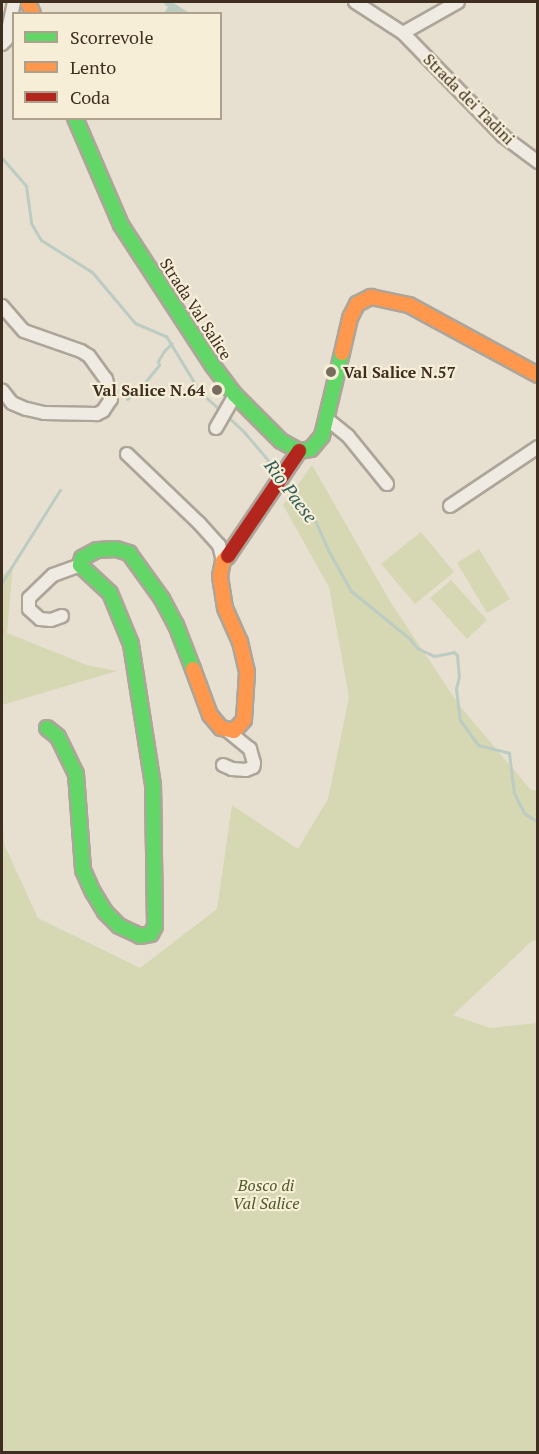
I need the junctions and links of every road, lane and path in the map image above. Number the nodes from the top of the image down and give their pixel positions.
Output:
1 (14, 2) edge
2 (356, 2) edge
3 (458, 2) edge
4 (403, 33) junction
5 (2, 44) edge
6 (76, 120) edge
7 (537, 162) edge
8 (2, 306) edge
9 (537, 375) edge
10 (2, 390) edge
11 (235, 395) junction
12 (221, 419) dead end
13 (327, 419) junction
14 (537, 447) edge
15 (299, 451) junction
16 (127, 454) dead end
17 (387, 484) dead end
18 (450, 506) dead end
19 (223, 561) junction
20 (80, 565) junction
21 (62, 616) dead end
22 (47, 728) dead end
23 (228, 731) junction
24 (223, 765) dead end

1 - 5 street
2 - 4 street, Strada dei Tadini
3 - 4 street
4 - 7 street, Strada dei Tadini
6 - 11 street, Strada Val Salice
8 - 10 street
9 - 13 street
11 - 12 street
11 - 15 street, Strada Val Salice
13 - 15 street
13 - 17 street
14 - 18 street
15 - 19 street
16 - 19 street
19 - 23 street
20 - 21 street
20 - 22 street
20 - 23 street
23 - 24 street

